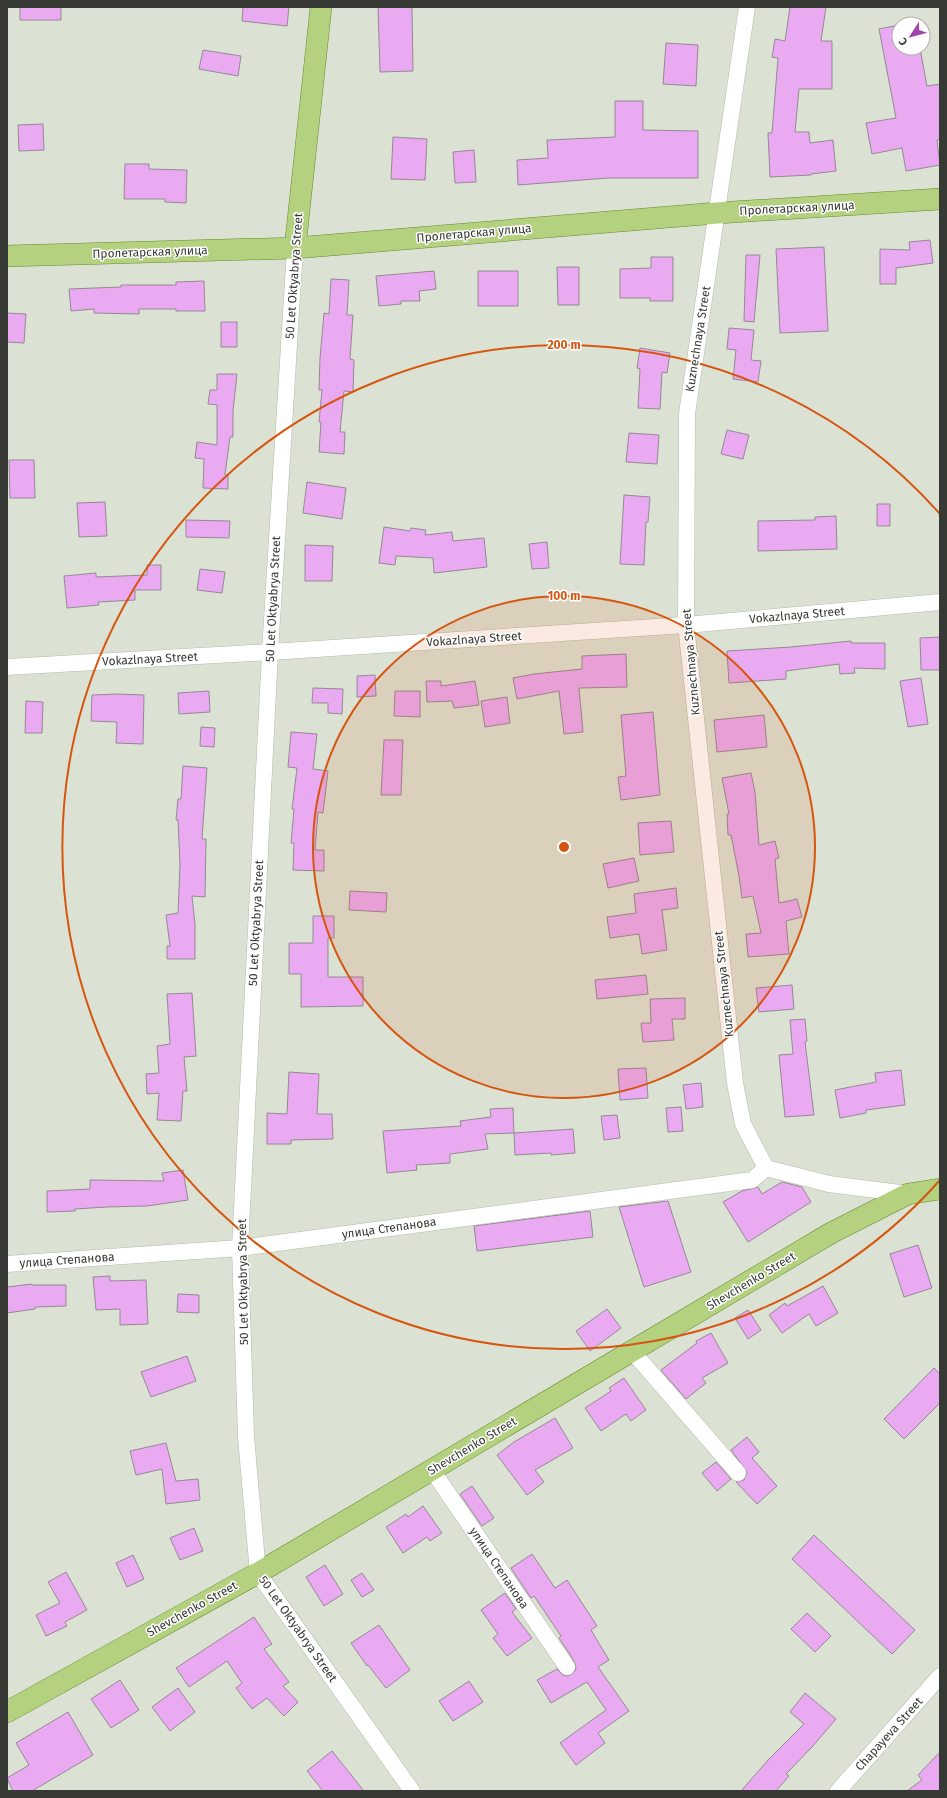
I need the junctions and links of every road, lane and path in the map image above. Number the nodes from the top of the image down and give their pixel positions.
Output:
1 (322, 7) edge
2 (747, 7) edge
3 (940, 199) edge
4 (717, 212) junction
5 (295, 248) junction
6 (7, 256) edge
7 (940, 602) edge
8 (686, 625) junction
9 (270, 652) junction
10 (7, 667) edge
11 (766, 1168) junction
12 (940, 1189) edge
13 (908, 1194) junction
14 (240, 1248) junction
15 (7, 1264) edge
16 (632, 1352) junction
17 (432, 1470) junction
18 (738, 1473) dead end
19 (258, 1573) junction
20 (567, 1666) dead end
21 (940, 1676) edge
22 (7, 1712) edge
23 (412, 1791) edge
24 (838, 1791) edge

1 - 5 main road, 50 Let Oktyabrya Street
2 - 4 street, Kuznechnaya Street
3 - 4 main road, Пролетарская улица
4 - 5 main road, Пролетарская улица
4 - 8 street, Kuznechnaya Street
5 - 6 main road, Пролетарская улица
5 - 9 street, 50 Let Oktyabrya Street
7 - 8 street, Vokazlnaya Street
8 - 9 street, Vokazlnaya Street
8 - 11 street, Kuznechnaya Street
9 - 10 street, Vokazlnaya Street
9 - 14 street, 50 Let Oktyabrya Street
11 - 13 street
11 - 14 street, улица Степанова
12 - 13 main road, Shevchenko Street
13 - 16 main road, Shevchenko Street
14 - 15 street, улица Степанова
14 - 19 street, 50 Let Oktyabrya Street
16 - 17 main road, Shevchenko Street
16 - 18 street
17 - 19 main road, Shevchenko Street
17 - 20 street, улица Степанова
19 - 22 main road, Shevchenko Street
19 - 23 street, 50 Let Oktyabrya Street
21 - 24 street, Chapayeva Street

